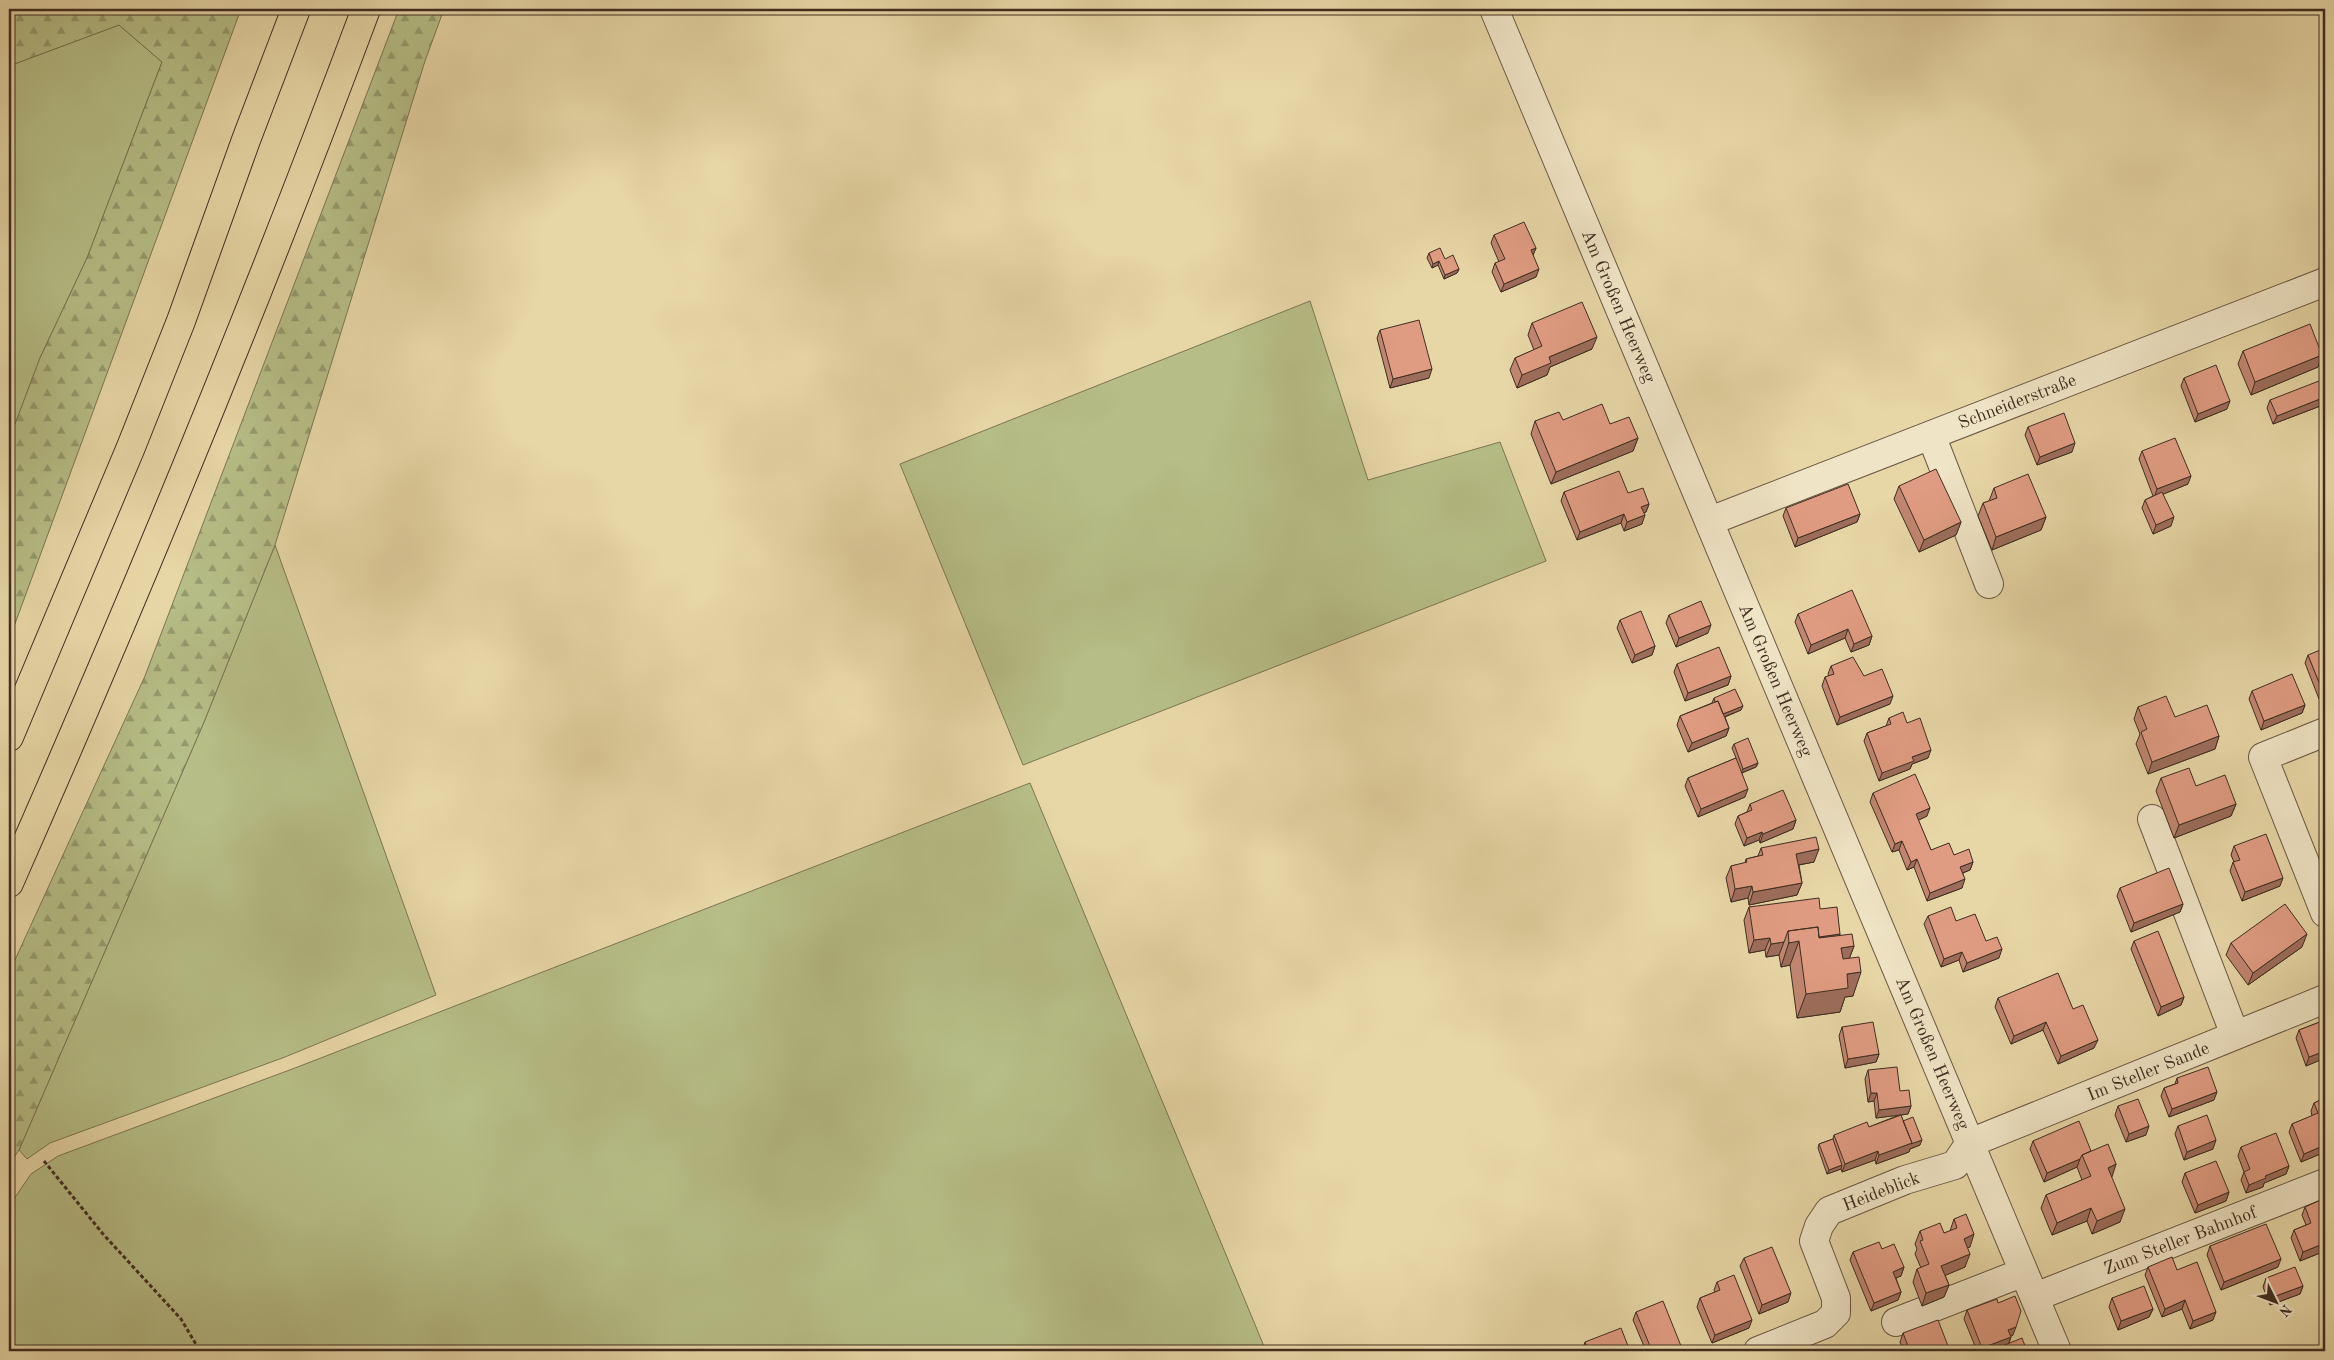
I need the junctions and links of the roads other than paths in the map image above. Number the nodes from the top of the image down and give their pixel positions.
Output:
1 (296, 9) edge
2 (366, 9) edge
3 (1494, 9) edge
4 (2325, 282) edge
5 (1931, 435) junction
6 (1710, 521) junction
7 (1989, 584) dead end
8 (2325, 732) edge
9 (9, 737) edge
10 (2152, 819) dead end
11 (9, 883) edge
12 (2325, 914) edge
13 (2325, 999) edge
14 (2235, 1035) junction
15 (1970, 1143) junction
16 (2325, 1183) edge
17 (2024, 1272) junction
18 (2035, 1297) junction
19 (1896, 1322) dead end
20 (1758, 1351) edge
21 (2057, 1351) edge

1 - 9 highway
2 - 11 highway
3 - 6 street, Am Großen Heerweg
4 - 5 street, Schneiderstraße
5 - 6 street, Schneiderstraße
5 - 7 street
6 - 15 street, Am Großen Heerweg
8 - 12 street
10 - 14 street
13 - 14 street, Im Steller Sande
14 - 15 street, Im Steller Sande
15 - 17 street, Am Großen Heerweg
15 - 20 street, Heideblick
16 - 18 street, Zum Steller Bahnhof
17 - 18 street, Am Großen Heerweg
17 - 19 street
18 - 21 street, Am Großen Heerweg

